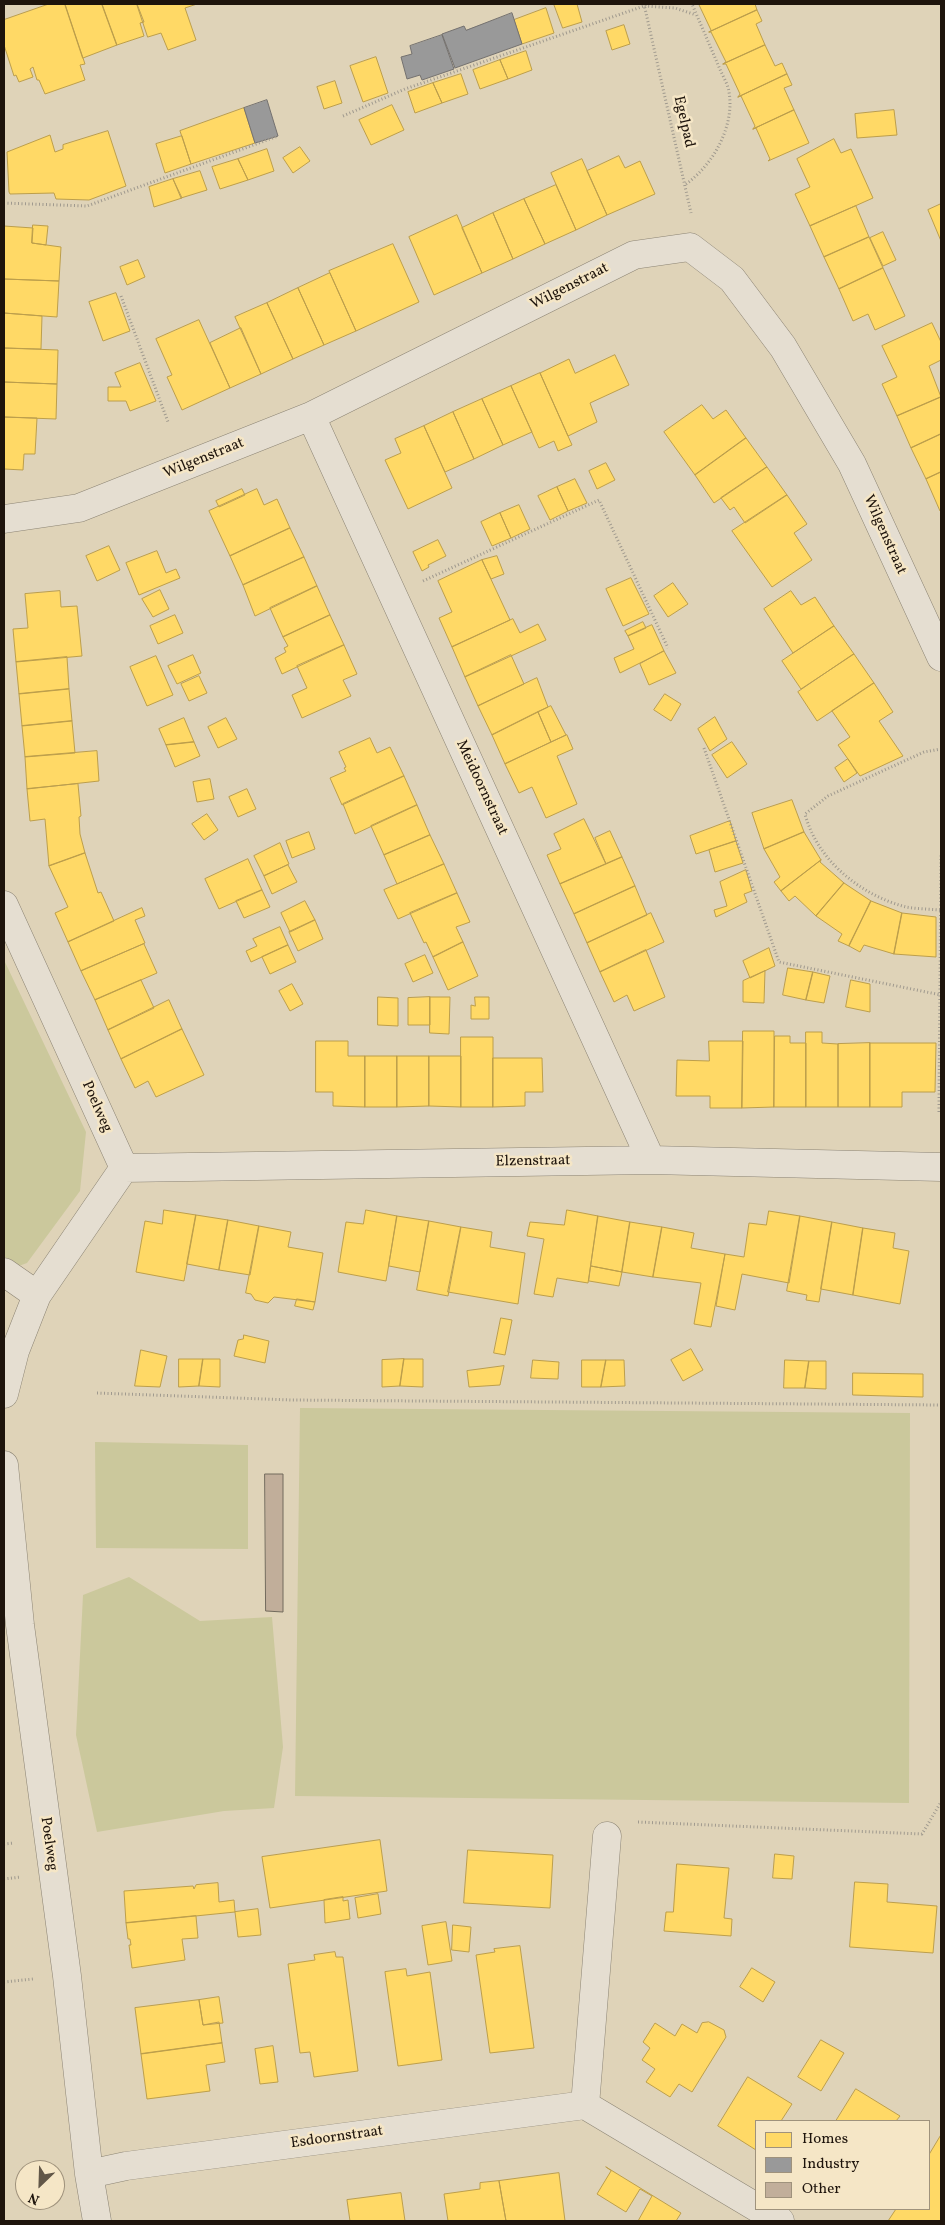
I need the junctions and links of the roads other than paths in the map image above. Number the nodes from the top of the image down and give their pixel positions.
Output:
1 (311, 416) junction
2 (4, 519) edge
3 (941, 657) edge
4 (4, 905) edge
5 (651, 1160) junction
6 (941, 1167) edge
7 (124, 1168) junction
8 (4, 1272) edge
9 (36, 1295) junction
10 (4, 1394) edge
11 (4, 1465) edge
12 (12, 1625) edge
13 (607, 1836) road end
14 (585, 2105) junction
15 (89, 2174) junction
16 (755, 2207) edge
17 (761, 2210) edge
18 (97, 2221) edge
19 (780, 2221) edge

1 - 2 street, Wilgenstraat
1 - 3 street, Wilgenstraat
1 - 5 street, Meidoornstraat
4 - 7 street, Poelweg
5 - 6 street, Elzenstraat
5 - 7 street, Elzenstraat
7 - 9 street
8 - 9 street
9 - 10 street
11 - 12 street, Poelweg
12 - 15 street, Poelweg
13 - 14 street
14 - 15 street, Esdoornstraat
14 - 16 street
15 - 18 street, Poelweg
17 - 19 street

